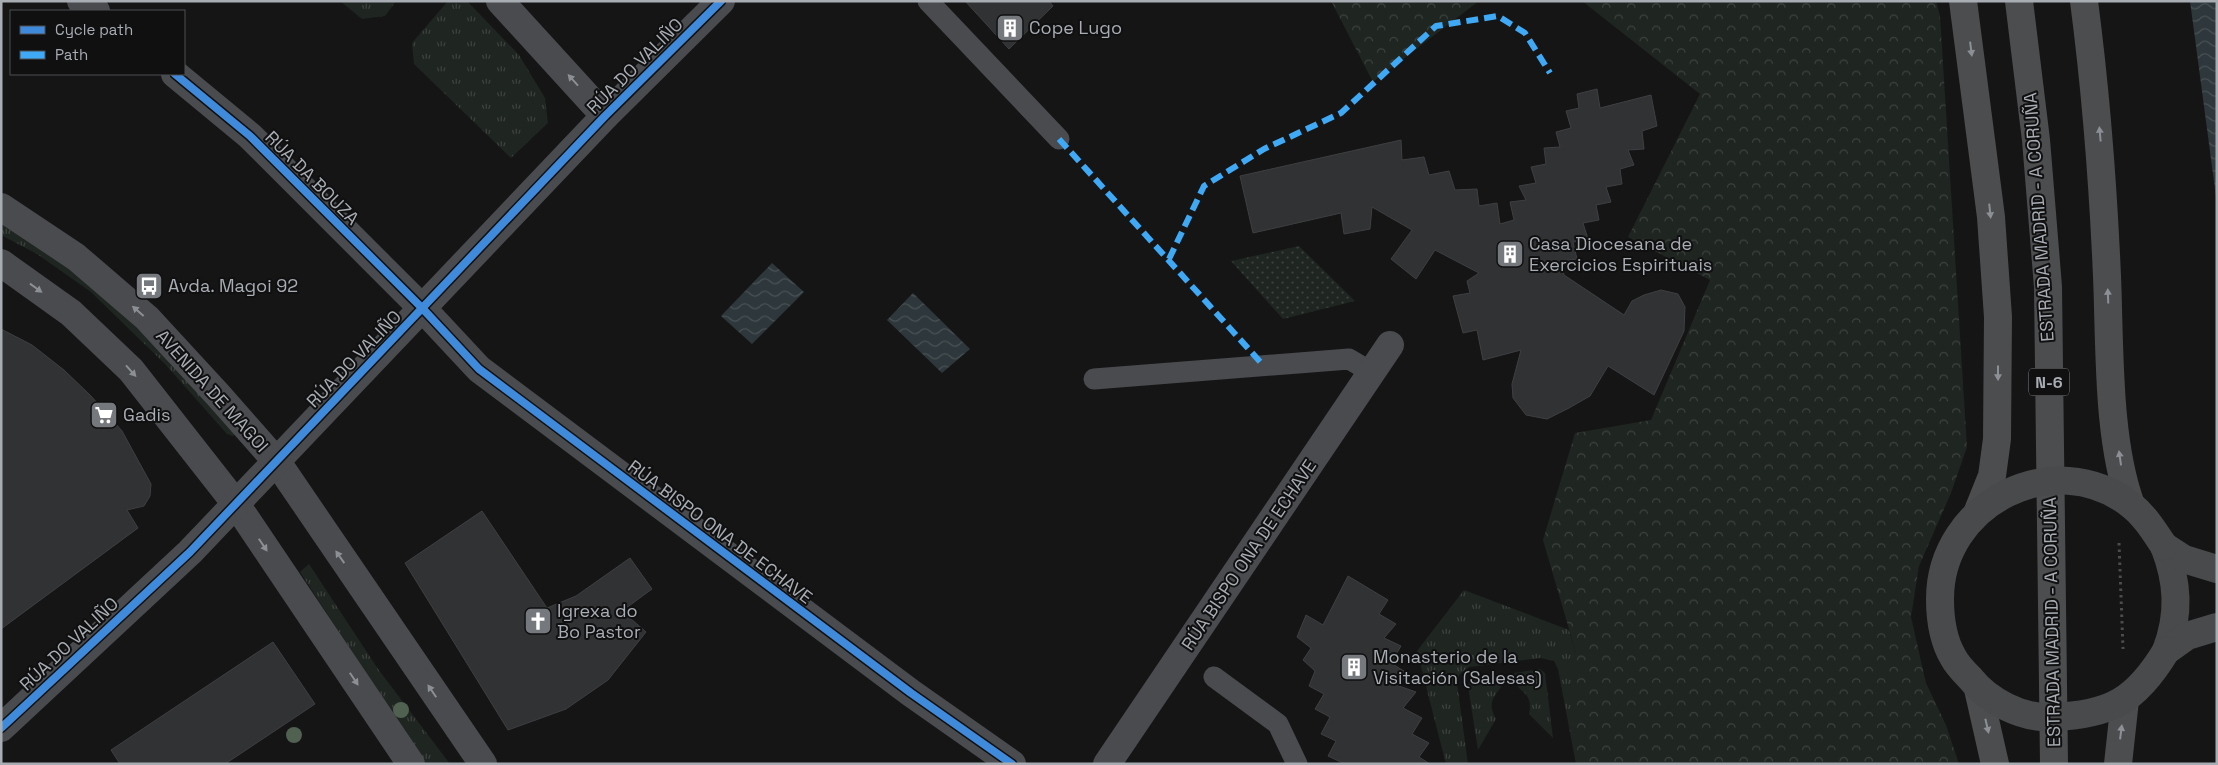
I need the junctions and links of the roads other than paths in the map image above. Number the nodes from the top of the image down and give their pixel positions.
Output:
1 (81, 1) edge
2 (500, 1) edge
3 (721, 1) edge
4 (928, 1) edge
5 (1963, 1) edge
6 (2019, 1) edge
7 (2084, 1) edge
8 (94, 10) edge
9 (175, 75) edge
10 (605, 116) junction
11 (1059, 139) dead end
12 (1, 207) edge
13 (1, 263) edge
14 (423, 309) junction
15 (1390, 345) dead end
16 (1372, 372) junction
17 (1094, 379) dead end
18 (277, 462) junction
19 (236, 504) junction
20 (2131, 505) junction
21 (1978, 511) junction
22 (2164, 546) junction
23 (2217, 569) edge
24 (2217, 627) edge
25 (2166, 651) junction
26 (1214, 677) dead end
27 (1978, 688) junction
28 (2125, 700) junction
29 (1, 728) edge
30 (411, 764) edge
31 (483, 764) edge
32 (1012, 764) edge
33 (1107, 764) edge
34 (1297, 764) edge
35 (1995, 764) edge
36 (2054, 764) edge
37 (2118, 764) edge

1 - 8 street
10 -> 2 street
3 - 10 street, RÚA DO VALIÑO
4 - 11 lane
5 -> 21 highway
6 - 36 highway, ESTRADA MADRID - A CORUÑA / N-6
20 -> 7 highway
9 - 14 street, RÚA DA BOUZA
10 - 14 street, RÚA DO VALIÑO
18 -> 12 street, AVENIDA DE MAGOI
13 -> 19 street
14 - 18 street, RÚA DO VALIÑO
14 - 32 street, RÚA BISPO ONA DE ECHAVE
15 - 16 street, RÚA BISPO ONA DE ECHAVE
16 - 17 lane
16 - 33 street, RÚA BISPO ONA DE ECHAVE
18 - 19 street, RÚA DO VALIÑO
31 -> 18 street, AVENIDA DE MAGOI
19 - 29 street, RÚA DO VALIÑO
19 -> 30 street
20 - 21 main road, bridge
20 - 22 main road, bridge
21 - 27 main road, bridge
22 - 23 main road
22 - 25 main road
24 - 25 main road
25 - 28 main road, bridge
26 - 34 lane
27 - 28 main road, bridge
27 -> 35 highway
37 -> 28 highway

